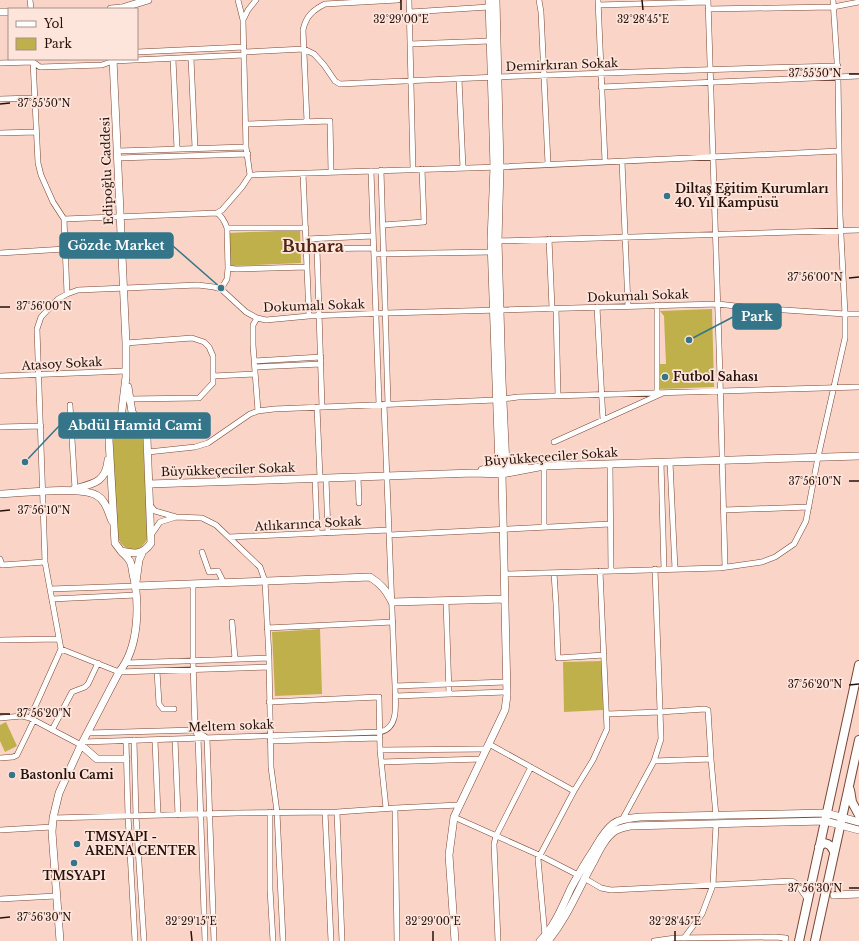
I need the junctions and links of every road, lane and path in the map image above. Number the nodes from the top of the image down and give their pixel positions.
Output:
1 (148, 0) edge
2 (238, 0) edge
3 (256, 0) edge
4 (398, 0) edge
5 (409, 0) edge
6 (496, 0) edge
7 (539, 0) edge
8 (833, 0) edge
9 (708, 1) edge
10 (859, 2) edge
11 (489, 3) edge
12 (598, 3) edge
13 (135, 4) edge
14 (833, 7) junction
15 (122, 8) edge
16 (708, 9) junction
17 (410, 12) junction
18 (243, 20) junction
19 (490, 41) junction
20 (410, 44) junction
21 (304, 49) junction
22 (244, 51) junction
23 (138, 52) edge
24 (191, 58) junction
25 (173, 59) junction
26 (113, 60) edge
27 (138, 60) edge
28 (33, 61) edge
29 (0, 63) edge
30 (838, 66) junction
31 (710, 69) junction
32 (600, 74) junction
33 (544, 76) junction
34 (859, 76) edge
35 (495, 77) junction
36 (838, 77) junction
37 (459, 78) junction
38 (411, 81) junction
39 (710, 83) junction
40 (601, 87) junction
41 (0, 98) edge
42 (34, 98) junction
43 (307, 122) junction
44 (247, 124) junction
45 (36, 132) junction
46 (0, 134) edge
47 (246, 147) junction
48 (195, 148) junction
49 (177, 149) junction
50 (839, 152) junction
51 (248, 154) junction
52 (118, 155) junction
53 (713, 157) junction
54 (622, 161) junction
55 (604, 162) junction
56 (548, 164) junction
57 (497, 167) junction
58 (464, 168) junction
59 (412, 169) junction
60 (422, 169) junction
61 (381, 170) junction
62 (371, 171) junction
63 (331, 172) junction
64 (303, 173) junction
65 (250, 175) junction
66 (217, 213) junction
67 (120, 217) junction
68 (64, 219) junction
69 (383, 225) junction
70 (227, 228) junction
71 (306, 228) junction
72 (859, 230) edge
73 (842, 231) junction
74 (716, 234) junction
75 (374, 236) junction
76 (625, 237) junction
77 (306, 239) junction
78 (549, 239) junction
79 (495, 241) junction
80 (374, 248) junction
81 (65, 249) junction
82 (307, 249) junction
83 (317, 249) junction
84 (492, 252) junction
85 (0, 253) edge
86 (374, 254) junction
87 (384, 254) junction
88 (307, 267) junction
89 (228, 268) junction
90 (122, 289) junction
91 (221, 289) junction
92 (67, 294) junction
93 (718, 304) junction
94 (657, 305) junction
95 (628, 306) junction
96 (597, 307) junction
97 (554, 308) junction
98 (497, 310) junction
99 (376, 313) junction
100 (386, 313) junction
101 (845, 314) junction
102 (859, 314) edge
103 (309, 316) junction
104 (319, 316) junction
105 (257, 318) junction
106 (126, 342) junction
107 (321, 357) junction
108 (254, 361) junction
109 (321, 364) junction
110 (254, 367) junction
111 (126, 374) junction
112 (255, 374) junction
113 (39, 375) junction
114 (0, 376) edge
115 (213, 376) junction
116 (859, 386) edge
117 (835, 387) junction
118 (721, 390) junction
119 (657, 392) junction
120 (666, 392) junction
121 (601, 394) junction
122 (558, 396) junction
123 (130, 399) junction
124 (499, 400) junction
125 (384, 404) junction
126 (70, 405) dead end
127 (320, 407) junction
128 (258, 411) junction
129 (603, 420) junction
130 (41, 426) junction
131 (114, 426) junction
132 (141, 426) junction
133 (0, 427) edge
134 (554, 442) dead end
135 (110, 446) junction
136 (148, 452) junction
137 (859, 456) edge
138 (818, 457) junction
139 (723, 460) junction
140 (661, 462) junction
141 (670, 462) junction
142 (610, 464) junction
143 (502, 466) junction
144 (544, 466) junction
145 (474, 473) junction
146 (502, 474) junction
147 (386, 476) junction
148 (358, 477) junction
149 (320, 478) junction
150 (149, 484) junction
151 (75, 489) junction
152 (66, 491) junction
153 (43, 492) junction
154 (0, 494) edge
155 (359, 504) dead end
156 (150, 505) junction
157 (809, 507) junction
158 (724, 510) junction
159 (176, 517) junction
160 (610, 524) junction
161 (544, 527) junction
162 (114, 528) junction
163 (503, 529) junction
164 (328, 532) junction
165 (317, 533) junction
166 (389, 533) junction
167 (151, 536) junction
168 (229, 537) junction
169 (121, 551) junction
170 (143, 551) junction
171 (202, 552) dead end
172 (1, 561) edge
173 (45, 562) junction
174 (725, 567) junction
175 (655, 569) junction
176 (664, 569) junction
177 (675, 569) junction
178 (600, 571) junction
179 (611, 571) junction
180 (0, 572) edge
181 (554, 573) junction
182 (504, 574) junction
183 (265, 581) junction
184 (224, 583) junction
185 (193, 584) junction
186 (136, 586) junction
187 (50, 589) junction
188 (136, 595) junction
189 (52, 599) junction
190 (505, 599) junction
191 (446, 601) junction
192 (392, 602) junction
193 (232, 622) dead end
194 (392, 622) junction
195 (267, 628) junction
196 (59, 638) junction
197 (0, 640) edge
198 (61, 649) junction
199 (604, 655) junction
200 (269, 658) junction
201 (235, 659) junction
202 (193, 660) junction
203 (98, 663) junction
204 (126, 663) junction
205 (859, 665) edge
206 (268, 667) junction
207 (194, 670) junction
208 (157, 671) junction
209 (119, 672) junction
210 (506, 682) junction
211 (449, 684) junction
212 (395, 686) junction
213 (506, 692) junction
214 (449, 694) junction
215 (395, 696) junction
216 (269, 702) junction
217 (174, 709) dead end
218 (660, 712) junction
219 (607, 714) junction
220 (0, 718) edge
221 (32, 719) junction
222 (52, 730) junction
223 (195, 730) junction
224 (380, 732) junction
225 (88, 733) junction
226 (198, 737) junction
227 (207, 738) junction
228 (270, 738) junction
229 (380, 738) junction
230 (175, 739) junction
231 (134, 740) junction
232 (155, 740) junction
233 (859, 740) edge
234 (126, 741) junction
235 (82, 744) junction
236 (488, 746) junction
237 (380, 750) junction
238 (0, 758) edge
239 (126, 758) junction
240 (482, 759) junction
241 (711, 759) junction
242 (654, 761) junction
243 (381, 762) junction
244 (531, 767) junction
245 (834, 780) junction
246 (849, 784) junction
247 (574, 791) junction
248 (459, 805) junction
249 (386, 808) junction
250 (395, 808) junction
251 (270, 812) junction
252 (277, 812) junction
253 (325, 812) junction
254 (337, 812) junction
255 (201, 814) junction
256 (210, 814) junction
257 (158, 815) junction
258 (178, 815) junction
259 (859, 815) edge
260 (128, 816) junction
261 (136, 816) junction
262 (716, 816) junction
263 (454, 817) junction
264 (826, 817) junction
265 (53, 818) junction
266 (622, 820) junction
267 (841, 821) junction
268 (859, 822) edge
269 (716, 824) junction
270 (52, 828) junction
271 (0, 830) edge
272 (859, 830) edge
273 (496, 836) junction
274 (819, 847) junction
275 (834, 852) junction
276 (539, 855) junction
277 (581, 876) junction
278 (713, 885) junction
279 (859, 894) edge
280 (834, 895) dead end
281 (56, 896) junction
282 (0, 899) edge
283 (808, 900) junction
284 (684, 938) junction
285 (549, 939) edge
286 (702, 939) edge
287 (59, 940) edge
288 (135, 941) edge
289 (144, 941) edge
290 (205, 941) edge
291 (214, 941) edge
292 (273, 941) edge
293 (283, 941) edge
294 (331, 941) edge
295 (342, 941) edge
296 (398, 941) edge
297 (455, 941) edge
298 (498, 941) edge
299 (654, 941) edge
300 (786, 941) edge
301 (799, 941) edge
302 (815, 941) edge

1 - 13 street
2 - 18 street
3 - 18 street
4 - 21 street
5 - 17 street
6 - 35 street
7 - 33 street
8 - 14 street
9 - 12 street
9 - 16 street
10 - 14 street
11 - 17 street
11 - 19 street
12 - 32 street
13 - 15 street
14 - 16 street
14 - 30 street
16 - 31 street
17 - 20 street
18 - 22 street
19 - 20 street
19 - 35 street
20 - 38 street
21 - 22 street
21 - 38 street, Demirkıran Sokak
21 - 43 street
22 - 23 street
22 - 24 street
22 - 44 street
24 - 25 street
24 - 48 street
25 - 27 street
25 - 49 street
26 - 28 street
26 - 52 street, Edipoğlu Caddesi
28 - 29 street
28 - 42 street
30 - 31 street, Demirkıran Sokak
30 - 36 street
31 - 32 street, Demirkıran Sokak
31 - 39 street
32 - 33 street, Demirkıran Sokak
32 - 40 street
33 - 35 street, Demirkıran Sokak
33 - 56 street
34 - 36 street
35 - 37 street, Demirkıran Sokak
35 - 57 street
36 - 39 street
36 - 50 street
37 - 38 street, Demirkıran Sokak
37 - 58 street
38 - 59 street
39 - 40 street
39 - 53 street
40 - 55 street
41 - 42 street
42 - 45 street
43 - 44 street
43 - 63 street
44 - 47 street
45 - 46 street
45 - 68 street
47 - 48 street
47 - 51 street
48 - 49 street
49 - 52 street
50 - 53 street
50 - 73 street
51 - 52 street
51 - 65 street
52 - 67 street, Edipoğlu Caddesi
53 - 54 street
53 - 74 street
54 - 55 street
54 - 76 street
55 - 56 street
56 - 57 street
57 - 58 street
57 - 79 street
58 - 60 street
59 - 60 street
59 - 61 street
60 - 69 street
61 - 62 street
61 - 69 street
62 - 63 street
62 - 75 street
63 - 64 street
64 - 65 street
64 - 71 street
65 - 66 street
66 - 67 street
66 - 70 street
67 - 68 street
67 - 90 street, Edipoğlu Caddesi
68 - 81 street
69 - 87 street
70 - 71 street
70 - 89 street
71 - 77 street
72 - 73 street
73 - 74 street
73 - 101 street
74 - 76 street
74 - 93 street
75 - 77 street
75 - 80 street
76 - 78 street
76 - 95 street
77 - 82 street
78 - 79 street
78 - 97 street
79 - 84 street
79 - 98 street
80 - 83 street
80 - 86 street
81 - 85 street
81 - 92 street
82 - 83 street
82 - 88 street
83 - 104 street
84 - 87 street
84 - 98 street
86 - 87 street
86 - 99 street
87 - 100 street
88 - 89 street
88 - 103 street
89 - 91 street
90 - 91 street
90 - 92 street
90 - 106 street, Edipoğlu Caddesi
91 - 105 street, Dokumalı Sokak
92 - 113 street
93 - 94 street, Dokumalı Sokak
93 - 101 street, Dokumalı Sokak
93 - 118 street
94 - 95 street, Dokumalı Sokak
94 - 119 street
95 - 96 street, Dokumalı Sokak
96 - 97 street, Dokumalı Sokak
96 - 121 street
97 - 98 street, Dokumalı Sokak
97 - 122 street
98 - 100 street, Dokumalı Sokak
98 - 124 street
99 - 100 street, Dokumalı Sokak
99 - 104 street, Dokumalı Sokak
99 - 125 street
100 - 125 street
101 - 102 street, Dokumalı Sokak
101 - 117 street
103 - 104 street, Dokumalı Sokak
103 - 105 street, Dokumalı Sokak
104 - 107 street
105 - 108 street
106 - 111 street, Edipoğlu Caddesi
106 - 115 street
107 - 108 street
107 - 109 street
108 - 110 street
109 - 110 street
109 - 127 street
110 - 112 street
111 - 113 street, Atasoy Sokak
111 - 123 street
111 - 131 street
112 - 115 street
112 - 128 street
113 - 114 street, Atasoy Sokak
113 - 130 street
115 - 123 street
116 - 117 street
117 - 118 street
117 - 138 street
118 - 120 street
118 - 139 street
119 - 120 street
119 - 121 street
120 - 129 street
121 - 122 street
121 - 129 street
122 - 124 street
123 - 132 street
124 - 125 street
124 - 143 street
125 - 127 street
125 - 147 street
126 - 151 street
127 - 128 street
127 - 149 street
128 - 136 street
129 - 134 street
130 - 133 street
130 - 153 street
131 - 132 street
131 - 135 street
132 - 136 street
135 - 151 street
135 - 162 street
136 - 150 street
137 - 138 street, Büyükkeçeciler Sokak
138 - 139 street, Büyükkeçeciler Sokak
138 - 157 street
139 - 141 street, Büyükkeçeciler Sokak
139 - 158 street
140 - 141 street, Büyükkeçeciler Sokak
140 - 142 street, Büyükkeçeciler Sokak
140 - 176 street
141 - 177 street
142 - 144 street, Büyükkeçeciler Sokak
142 - 160 street
143 - 144 street
143 - 145 street
143 - 146 street
144 - 146 street, Büyükkeçeciler Sokak
144 - 161 street
145 - 146 street, Büyükkeçeciler Sokak
145 - 147 street, Büyükkeçeciler Sokak
146 - 163 street
147 - 148 street, Büyükkeçeciler Sokak
147 - 166 street
148 - 149 street, Büyükkeçeciler Sokak
148 - 155 street
149 - 150 street, Büyükkeçeciler Sokak
149 - 164 street
149 - 165 street
150 - 156 street
151 - 152 street
152 - 153 street
152 - 162 street
153 - 154 street
153 - 173 street
156 - 159 street
156 - 167 street
157 - 158 street
157 - 174 street
158 - 174 street
159 - 167 street
159 - 168 street
160 - 161 street, Atlıkarınca Sokak
160 - 179 street
161 - 163 street, Atlıkarınca Sokak
162 - 169 street
163 - 166 street, Atlıkarınca Sokak
163 - 182 street
164 - 165 street, Atlıkarınca Sokak
164 - 166 street, Atlıkarınca Sokak
165 - 168 street, Atlıkarınca Sokak
166 - 192 street
167 - 170 street
168 - 183 street
169 - 170 street
169 - 186 street
170 - 186 street
171 - 184 street
172 - 173 street
172 - 180 street
173 - 187 street
174 - 177 street
175 - 176 street
175 - 179 street
175 - 218 street
176 - 177 street
178 - 179 street
178 - 181 street
178 - 199 street
181 - 182 street
181 - 199 street
182 - 190 street
183 - 184 street
183 - 192 street
183 - 195 street
184 - 185 street
185 - 186 street
185 - 202 street
186 - 187 street
186 - 188 street
187 - 189 street
188 - 189 street
188 - 204 street
189 - 196 street
190 - 191 street
190 - 210 street
191 - 192 street
191 - 211 street
192 - 194 street
193 - 201 street
194 - 195 street
194 - 212 street
195 - 200 street
196 - 197 street
196 - 198 street
198 - 203 street
198 - 221 street
199 - 219 street
200 - 201 street
200 - 206 street
201 - 202 street
202 - 204 street
202 - 207 street
203 - 209 street
203 - 222 street
204 - 209 street
205 - 245 main road
206 - 207 street
206 - 216 street
207 - 208 street
207 - 223 street
208 - 209 street
208 - 217 street
209 - 225 street
210 - 211 street
210 - 213 street
211 - 212 street
211 - 214 street
212 - 215 street
213 - 214 street
213 - 236 street
214 - 215 street
215 - 224 street
216 - 224 street
216 - 228 street
218 - 219 street
218 - 241 street
218 - 242 street
219 - 247 street
220 - 221 street
221 - 222 street
221 - 238 street
222 - 235 street
223 - 225 street, Meltem sokak
223 - 226 street
223 - 227 street
224 - 228 street, Meltem sokak
224 - 229 street
225 - 235 street
226 - 227 street, Meltem sokak
226 - 230 street, Meltem sokak
226 - 255 street
227 - 228 street, Meltem sokak
227 - 256 street
228 - 229 street, Meltem sokak
228 - 252 street
229 - 237 street
230 - 232 street, Meltem sokak
230 - 258 street
231 - 232 street, Meltem sokak
231 - 234 street, Meltem sokak
231 - 261 street
232 - 257 street
233 - 246 main road
234 - 235 street, Meltem sokak
234 - 239 street
235 - 239 street
235 - 265 street
236 - 237 street
236 - 240 street
236 - 244 street
237 - 243 street
239 - 260 street
240 - 243 street
240 - 248 street
241 - 242 street
241 - 262 street
242 - 266 street
243 - 249 street
244 - 247 street
244 - 273 street
245 - 246 main road
245 - 264 main road
246 - 259 main road
246 - 267 main road
247 - 276 street
248 - 250 street
248 - 263 street
249 - 250 street
249 - 254 street
250 - 296 street
251 - 252 street
251 - 256 street
251 - 292 street
252 - 253 street
252 - 293 street
253 - 254 street
253 - 294 street
254 - 295 street
255 - 256 street
255 - 258 street
255 - 290 street
256 - 291 street
257 - 258 street
257 - 261 street
260 - 261 street
260 - 265 street
260 - 288 street
261 - 289 street
262 - 264 street
262 - 266 street
263 - 273 street
263 - 297 street
264 - 267 street
264 - 269 street
264 - 274 main road
265 - 270 street
266 - 277 street
267 - 268 street
267 - 272 street
267 - 275 main road
269 - 277 street
269 - 278 street
270 - 271 street
270 - 281 street
273 - 276 street
273 - 298 street
274 - 275 main road
274 - 283 main road
275 - 302 main road
276 - 277 street
276 - 285 street
277 - 278 street
277 - 285 street
278 - 283 street
278 - 284 street
279 - 280 street
281 - 282 street
281 - 287 street
283 - 301 main road
284 - 286 street
284 - 299 street
286 - 300 street

